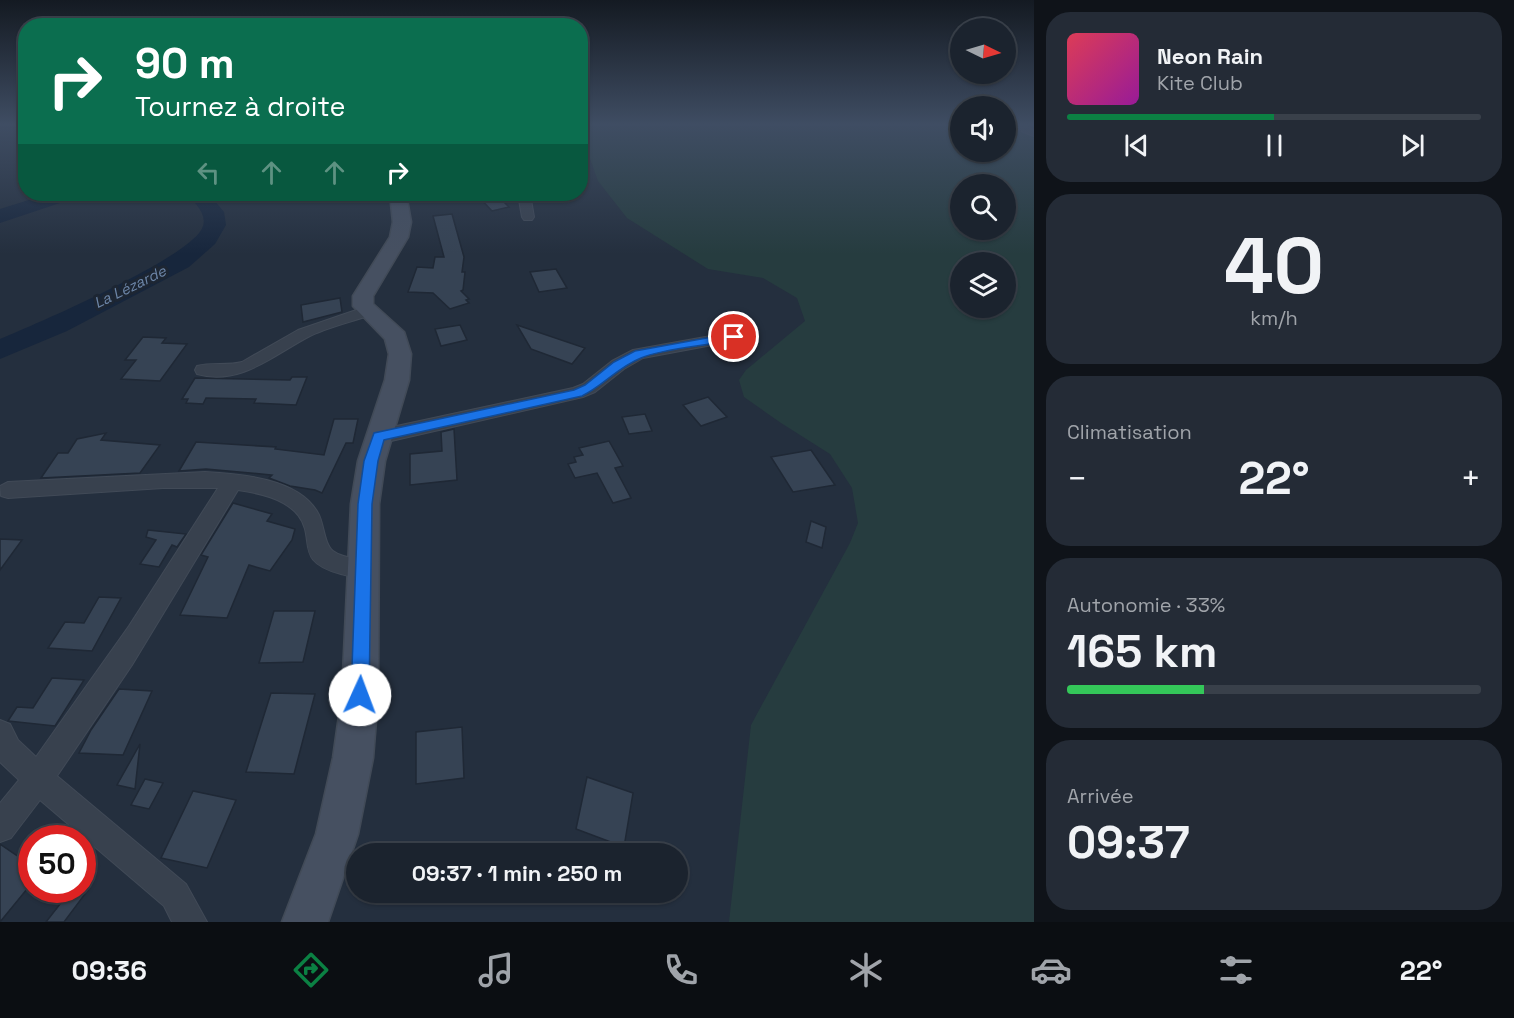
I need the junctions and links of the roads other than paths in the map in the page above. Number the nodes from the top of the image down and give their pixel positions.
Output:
1 (399, 201) edge
2 (525, 201) edge
3 (528, 216) dead end
4 (368, 311) junction
5 (734, 337) dead end
6 (203, 370) dead end
7 (378, 436) junction
8 (233, 481) junction
9 (8, 490) dead end
10 (365, 569) junction
11 (0, 734) edge
12 (39, 780) junction
13 (0, 827) edge
14 (190, 922) edge
15 (305, 922) edge

1 - 4 main road
2 - 3 street
4 - 6 street
4 - 7 main road
5 - 7 street
7 - 10 main road
8 - 9 street
8 - 10 street
8 - 12 street
10 - 15 main road
11 - 12 street
12 - 13 street
12 - 14 street

